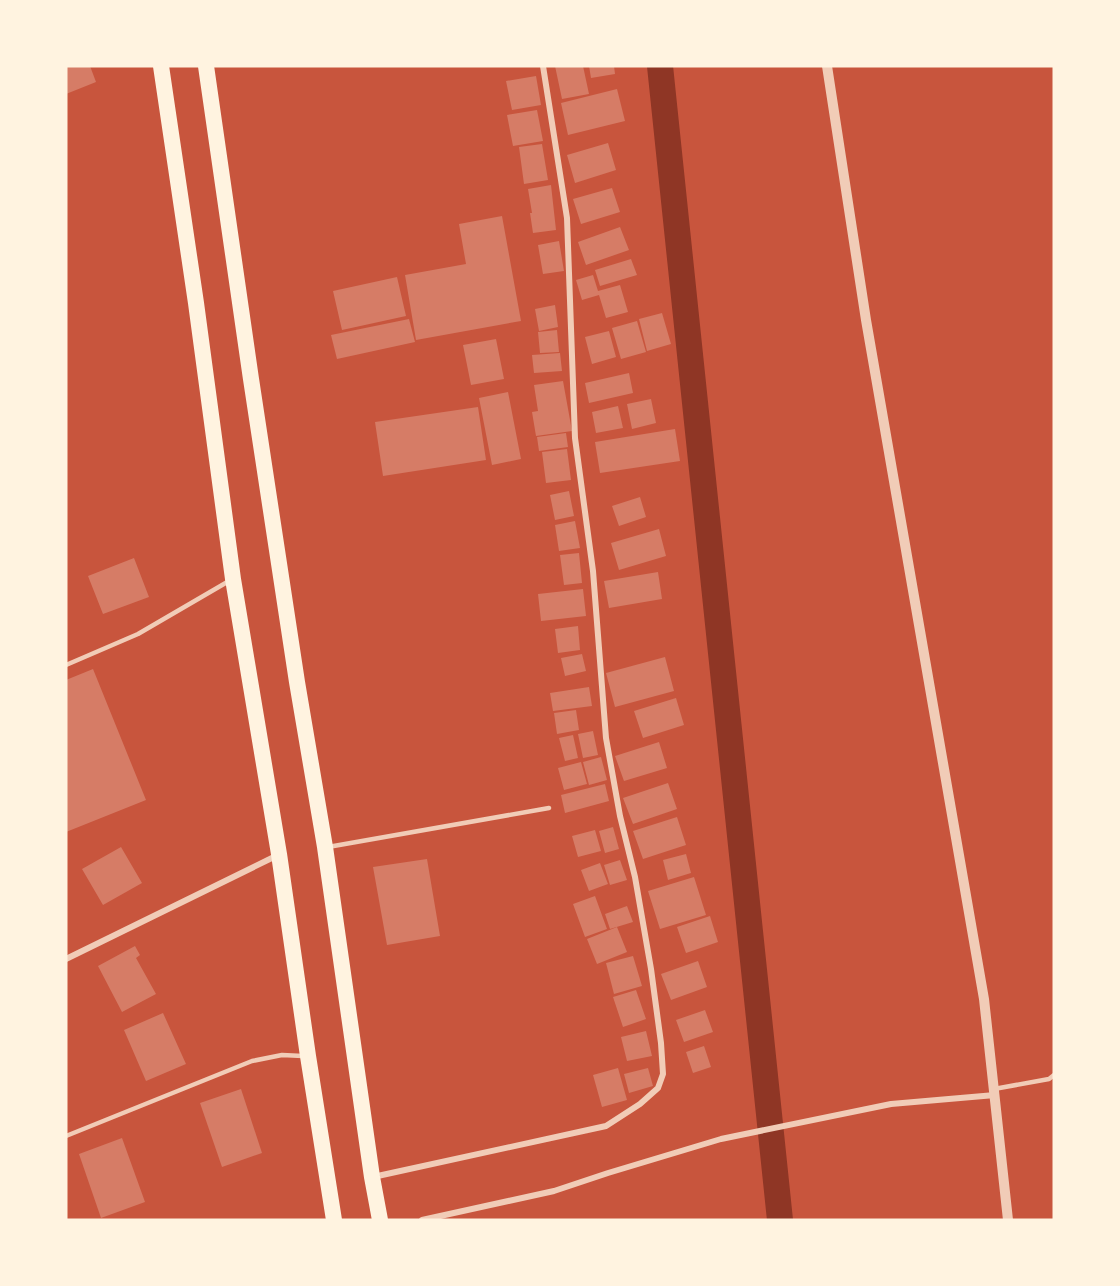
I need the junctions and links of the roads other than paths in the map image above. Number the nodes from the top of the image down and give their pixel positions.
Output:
1 (160, 66) edge
2 (206, 66) edge
3 (543, 66) edge
4 (827, 66) edge
5 (233, 579) junction
6 (66, 664) edge
7 (549, 808) dead end
8 (325, 847) junction
9 (279, 854) junction
10 (66, 959) edge
11 (308, 1056) junction
12 (1054, 1075) edge
13 (995, 1092) junction
14 (66, 1136) edge
15 (372, 1177) junction
16 (334, 1220) edge
17 (380, 1220) edge
18 (422, 1220) edge
19 (1008, 1220) edge

1 - 5 highway
2 - 8 highway
3 - 15 street
4 - 13 street
5 - 6 lane
5 - 9 highway
7 - 8 lane
8 - 15 highway
9 - 10 street
9 - 11 highway
11 - 14 lane
11 - 16 highway
12 - 13 lane
13 - 18 street
13 - 19 street
15 - 17 highway

